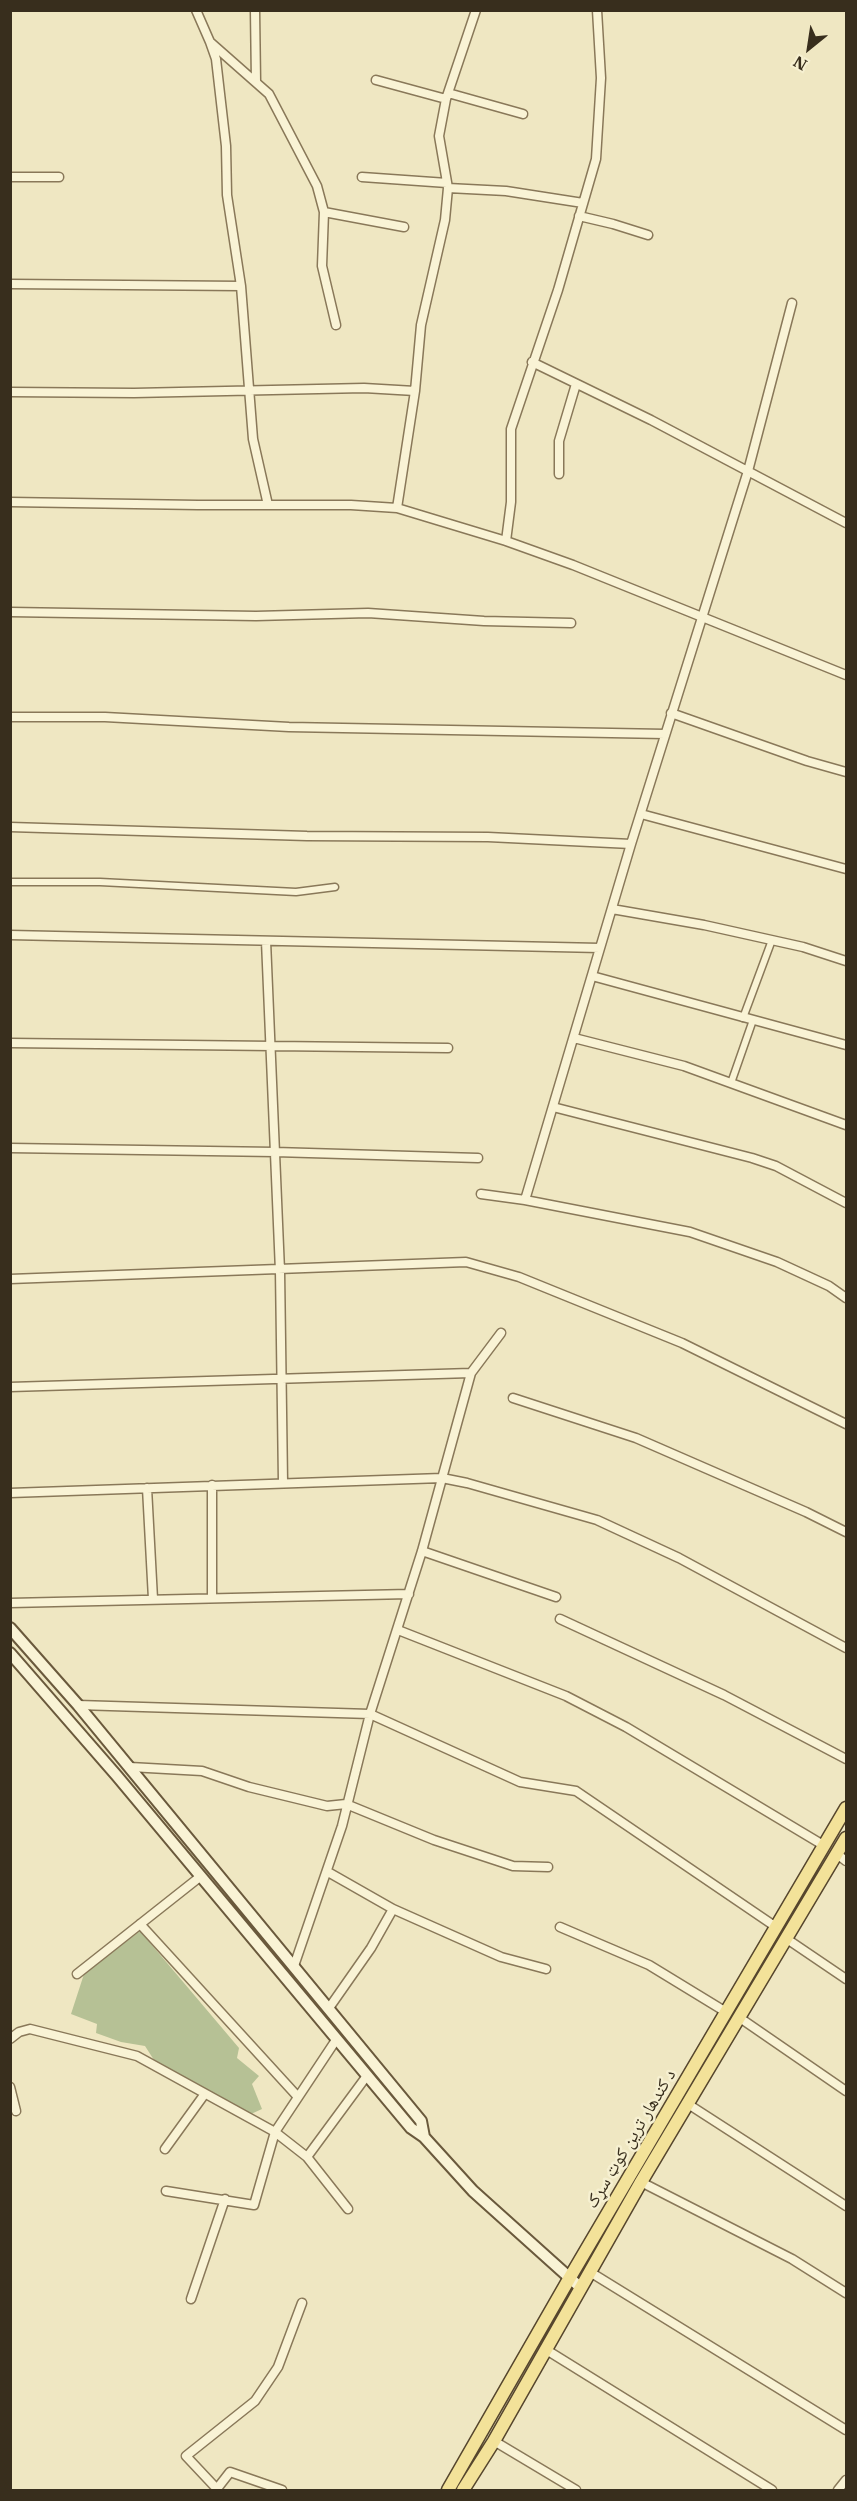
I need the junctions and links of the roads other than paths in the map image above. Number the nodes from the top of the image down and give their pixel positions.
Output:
1 (196, 10) edge
2 (255, 10) edge
3 (476, 10) edge
4 (597, 10) edge
5 (210, 42) junction
6 (376, 80) dead end
7 (256, 82) junction
8 (447, 96) junction
9 (523, 114) dead end
10 (10, 177) edge
11 (59, 177) dead end
12 (362, 177) dead end
13 (447, 186) junction
14 (583, 203) junction
15 (324, 212) junction
16 (579, 216) junction
17 (404, 227) dead end
18 (648, 236) dead end
19 (10, 284) edge
20 (241, 286) junction
21 (792, 303) dead end
22 (336, 325) dead end
23 (532, 362) junction
24 (576, 384) junction
25 (248, 390) junction
26 (415, 391) junction
27 (10, 392) edge
28 (748, 471) junction
29 (559, 474) dead end
30 (10, 502) edge
31 (268, 505) junction
32 (397, 508) junction
33 (846, 523) edge
34 (506, 541) junction
35 (10, 612) edge
36 (702, 617) junction
37 (572, 622) dead end
38 (846, 675) edge
39 (671, 713) junction
40 (10, 717) edge
41 (665, 734) junction
42 (846, 772) edge
43 (641, 814) junction
44 (10, 828) edge
45 (631, 844) junction
46 (846, 869) edge
47 (10, 882) edge
48 (335, 887) dead end
49 (612, 909) junction
50 (10, 935) edge
51 (772, 940) junction
52 (266, 941) junction
53 (600, 948) junction
54 (846, 961) edge
55 (592, 976) junction
56 (743, 1017) junction
57 (753, 1020) junction
58 (574, 1038) junction
59 (10, 1042) edge
60 (846, 1045) edge
61 (270, 1047) junction
62 (447, 1048) dead end
63 (731, 1083) junction
64 (553, 1107) junction
65 (846, 1125) edge
66 (10, 1148) edge
67 (275, 1152) junction
68 (478, 1158) dead end
69 (481, 1194) dead end
70 (525, 1200) junction
71 (846, 1203) edge
72 (280, 1271) junction
73 (10, 1279) edge
74 (846, 1298) edge
75 (501, 1333) dead end
76 (471, 1373) junction
77 (280, 1379) junction
78 (10, 1387) edge
79 (513, 1398) dead end
80 (846, 1424) edge
81 (442, 1478) junction
82 (284, 1482) junction
83 (212, 1485) junction
84 (147, 1488) junction
85 (10, 1493) edge
86 (846, 1532) edge
87 (422, 1551) junction
88 (409, 1594) junction
89 (555, 1597) dead end
90 (212, 1598) junction
91 (153, 1599) junction
92 (10, 1603) edge
93 (560, 1619) dead end
94 (10, 1629) edge
95 (398, 1630) junction
96 (846, 1648) edge
97 (10, 1653) edge
98 (78, 1705) junction
99 (370, 1714) junction
100 (846, 1759) edge
101 (130, 1767) junction
102 (346, 1804) junction
103 (846, 1808) edge
104 (846, 1838) edge
105 (823, 1845) junction
106 (842, 1857) edge
107 (548, 1867) dead end
108 (328, 1872) junction
109 (201, 1876) junction
110 (393, 1909) junction
111 (140, 1924) junction
112 (560, 1928) dead end
113 (776, 1928) junction
114 (787, 1939) junction
115 (294, 1966) junction
116 (546, 1969) dead end
117 (77, 1974) dead end
118 (846, 1979) edge
119 (329, 2008) junction
120 (726, 2012) junction
121 (740, 2018) junction
122 (10, 2039) edge
123 (336, 2040) junction
124 (366, 2076) junction
125 (10, 2087) edge
126 (846, 2091) edge
127 (204, 2095) junction
128 (298, 2097) junction
129 (688, 2104) junction
130 (16, 2111) dead end
131 (672, 2118) junction
132 (275, 2132) junction
133 (424, 2137) junction
134 (165, 2149) dead end
135 (308, 2157) junction
136 (641, 2182) junction
137 (166, 2191) dead end
138 (225, 2199) junction
139 (846, 2206) edge
140 (348, 2209) dead end
141 (590, 2272) junction
142 (568, 2279) junction
143 (581, 2288) junction
144 (846, 2293) edge
145 (191, 2299) dead end
146 (302, 2303) dead end
147 (545, 2349) junction
148 (846, 2430) edge
149 (494, 2441) junction
150 (846, 2480) edge
151 (217, 2490) edge
152 (282, 2490) edge
153 (448, 2490) edge
154 (463, 2490) edge
155 (576, 2490) edge
156 (772, 2490) edge
157 (838, 2490) edge

1 - 5 street
2 - 7 street
3 - 8 street
4 - 14 street
5 - 7 street
5 - 20 street
6 - 8 street
7 - 15 street
8 - 9 street
8 - 13 street
10 - 11 street
12 - 13 street
13 - 14 street
13 - 26 street
14 - 16 street
15 - 17 street
15 - 22 street
16 - 18 street
16 - 23 street
19 - 20 street
20 - 25 street
21 - 28 street
23 - 24 street
23 - 34 street
24 - 28 street
24 - 29 street
25 - 26 street
25 - 27 street
25 - 31 street
26 - 32 street
28 - 33 street
28 - 36 street
30 - 31 street
31 - 32 street
32 - 34 street
34 - 36 street
35 - 37 street
36 - 38 street
36 - 39 street
39 - 41 street
39 - 42 street
40 - 41 street
41 - 43 street
43 - 45 street
43 - 46 street
44 - 45 street
45 - 49 street
47 - 48 street
49 - 51 street
49 - 53 street
50 - 52 street
51 - 54 street
51 - 56 street
52 - 53 street
52 - 61 street
53 - 55 street
55 - 56 street
55 - 58 street
56 - 57 street
57 - 60 street
57 - 63 street
58 - 63 street
58 - 64 street
59 - 61 street
61 - 62 street
61 - 67 street
63 - 65 street
64 - 70 street
64 - 71 street
66 - 67 street
67 - 68 street
67 - 72 street
69 - 70 street
70 - 74 street
72 - 73 street
72 - 77 street
72 - 80 street
75 - 76 street
76 - 77 street
76 - 81 street
77 - 78 street
77 - 82 street
79 - 86 street
81 - 82 street
81 - 87 street
81 - 96 street
82 - 83 street
83 - 84 street
83 - 90 street
84 - 85 street
84 - 91 street
87 - 88 street
87 - 89 street
88 - 90 street
88 - 95 street
90 - 91 street
91 - 92 street
93 - 100 street
94 - 98 main road
95 - 99 street
95 - 105 street
97 - 109 main road
98 - 99 street
98 - 101 main road
99 - 102 street
99 - 113 street
101 - 102 street
101 - 115 main road
102 - 107 street
102 - 108 street
103 - 105 main road, د کندهار ترين کوټ سړک
104 - 106 main road, د کندهار ترين کوټ سړک
105 - 113 main road, د کندهار ترين کوټ سړک
106 - 114 main road, د کندهار ترين کوټ سړک
108 - 110 street
108 - 115 street
109 - 111 street
109 - 123 main road
110 - 116 street
110 - 119 street
111 - 117 street
111 - 128 street
112 - 120 street
113 - 120 main road, د کندهار ترين کوټ سړک
114 - 118 street
114 - 121 main road, د کندهار ترين کوټ سړک
115 - 119 main road
119 - 133 main road
120 - 131 main road, د کندهار ترين کوټ سړک
121 - 126 street
121 - 129 main road, د کندهار ترين کوټ سړک
122 - 127 street
123 - 124 main road
123 - 128 street
124 - 133 main road
124 - 135 street
125 - 130 street
127 - 132 street
127 - 134 street
128 - 132 street
129 - 131 main road, د کندهار ترين کوټ سړک
129 - 139 street
131 - 136 main road, د کندهار ترين کوټ سړک
131 - 142 main road, د کندهار ترين کوټ سړک
132 - 135 street
132 - 138 street
133 - 142 main road
135 - 140 street
136 - 141 main road, د کندهار ترين کوټ سړک
136 - 144 street
137 - 138 street
138 - 145 street
141 - 143 main road, د کندهار ترين کوټ سړک
141 - 148 street
142 - 143 main road
142 - 153 main road, د کندهار ترين کوټ سړک
143 - 147 main road, د کندهار ترين کوټ سړک
146 - 151 street
147 - 149 main road, د کندهار ترين کوټ سړک
147 - 156 street
149 - 154 main road, د کندهار ترين کوټ سړک
149 - 155 street
150 - 157 street
151 - 152 street

